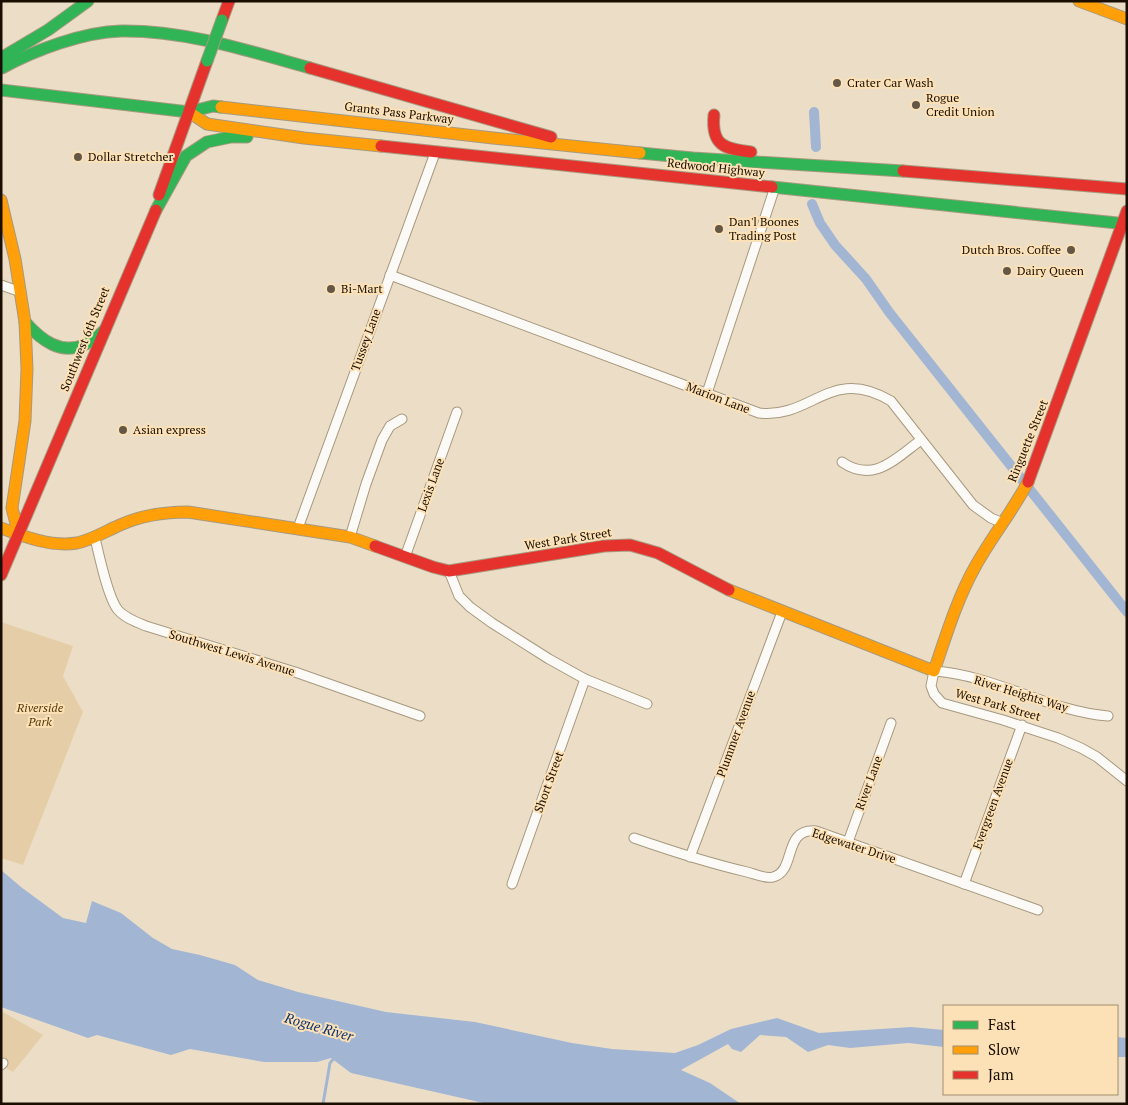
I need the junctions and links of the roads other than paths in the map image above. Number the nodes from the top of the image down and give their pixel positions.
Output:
1 (88, 1) edge
2 (228, 1) edge
3 (1078, 1) edge
4 (1127, 19) edge
5 (1, 58) edge
6 (2, 68) edge
7 (4, 93) edge
8 (189, 112) junction
9 (714, 115) dead end
10 (304, 138) junction
11 (606, 150) junction
12 (435, 153) junction
13 (886, 170) junction
14 (775, 187) junction
15 (1127, 189) edge
16 (1, 200) edge
17 (1127, 211) edge
18 (150, 218) junction
19 (1125, 224) edge
20 (390, 274) junction
21 (1, 285) edge
22 (21, 292) junction
23 (25, 322) junction
24 (105, 330) junction
25 (707, 393) junction
26 (457, 412) dead end
27 (402, 419) dead end
28 (921, 440) junction
29 (842, 462) dead end
30 (1003, 522) junction
31 (1, 528) edge
32 (298, 528) junction
33 (19, 535) junction
34 (350, 537) junction
35 (95, 538) junction
36 (404, 557) junction
37 (449, 571) junction
38 (1, 575) edge
39 (782, 612) junction
40 (934, 671) junction
41 (585, 679) junction
42 (647, 704) dead end
43 (420, 716) dead end
44 (1108, 716) dead end
45 (891, 723) dead end
46 (1022, 725) junction
47 (1127, 781) edge
48 (634, 838) dead end
49 (848, 842) junction
50 (690, 857) junction
51 (512, 884) dead end
52 (964, 884) junction
53 (1038, 910) dead end

1 - 5 main road
2 - 8 main road, Southwest 6th Street, bridge
3 - 4 main road
6 - 11 main road
7 - 8 main road, Grants Pass Parkway
8 - 10 main road, Grants Pass Parkway
8 - 11 main road, Grants Pass Parkway
8 - 18 main road, Southwest 6th Street
9 - 13 main road
10 - 12 main road, Redwood Highway
10 - 18 main road
11 - 13 main road, Redwood Highway
12 - 14 main road, Redwood Highway
12 - 20 street, Tussey Lane
13 - 15 main road, Redwood Highway
14 - 19 main road, Redwood Highway
14 - 25 street
16 - 22 main road
17 - 19 main road, Ringuette Street
18 - 24 main road, Southwest 6th Street
19 - 30 main road, Ringuette Street
20 - 25 street, Marion Lane
20 - 32 street, Tussey Lane
21 - 22 street
22 - 23 main road
23 - 24 main road
23 - 33 main road
24 - 33 main road, Southwest 6th Street
25 - 28 street, Marion Lane
26 - 36 street, Lexis Lane
27 - 34 street
28 - 29 street
28 - 30 street, Marion Lane
30 - 40 main road, Ringuette Street
31 - 33 main road, West Park Street
32 - 34 main road, West Park Street
32 - 35 main road, West Park Street
33 - 35 main road, West Park Street
33 - 38 main road, Southwest 6th Street
34 - 36 main road, West Park Street
35 - 43 street, Southwest Lewis Avenue
36 - 37 main road, West Park Street
37 - 39 main road, West Park Street
37 - 41 street
39 - 40 main road, West Park Street
39 - 50 street, Plummer Avenue
40 - 44 street, River Heights Way
40 - 46 street, West Park Street
41 - 42 street
41 - 51 street, Short Street
45 - 49 street, River Lane
46 - 47 street, West Park Street
46 - 52 street, Evergreen Avenue
48 - 50 street, Edgewater Drive
49 - 50 street, Edgewater Drive
49 - 52 street, Edgewater Drive
52 - 53 street, Edgewater Drive

